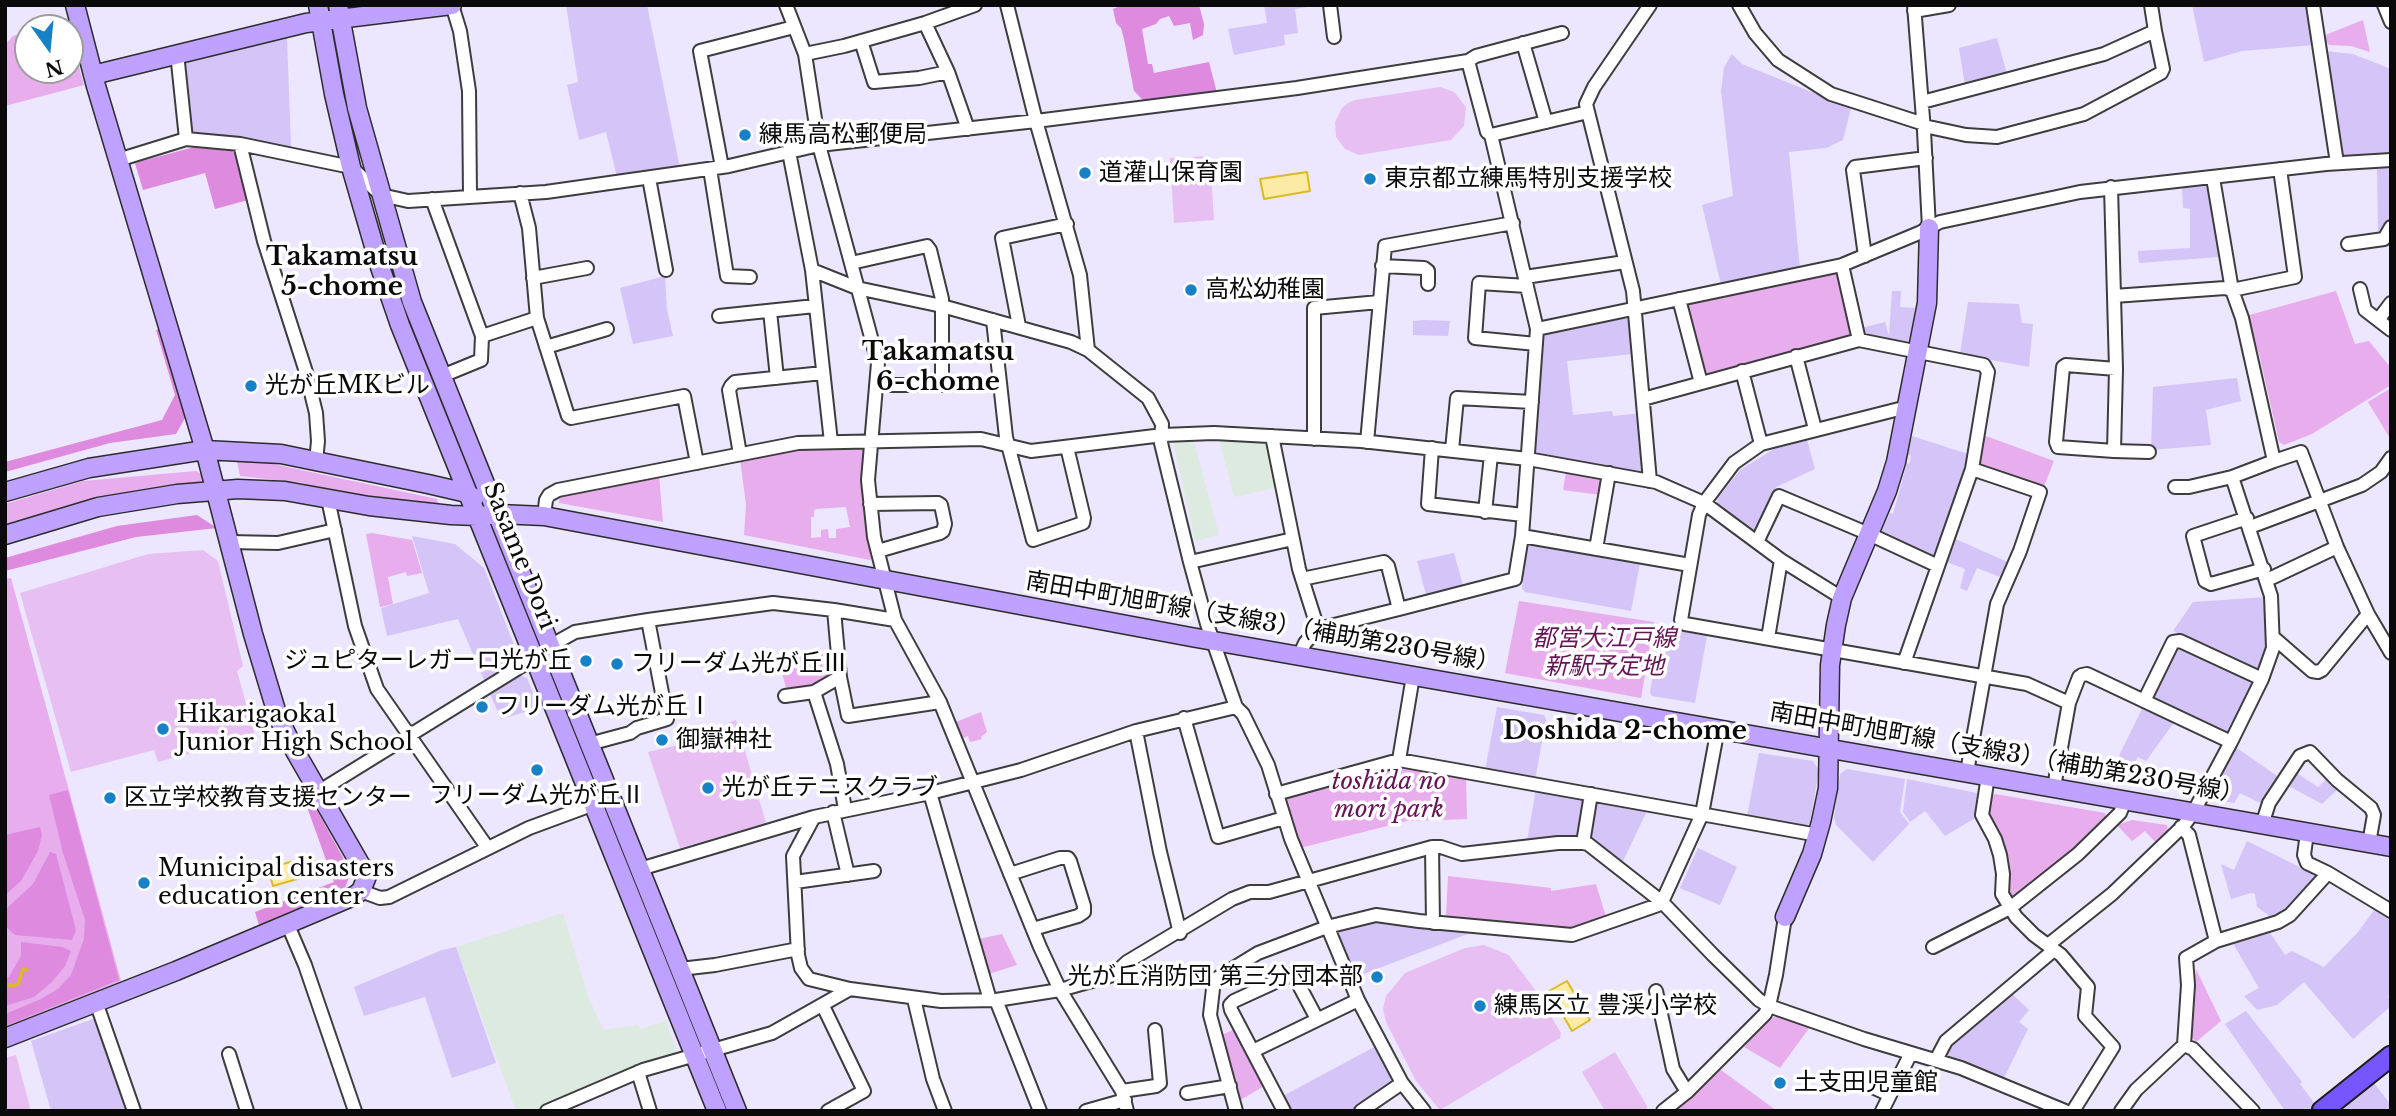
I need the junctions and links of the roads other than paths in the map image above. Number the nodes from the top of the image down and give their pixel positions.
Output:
1 (75, 5) edge
2 (452, 5) edge
3 (786, 5) edge
4 (975, 5) edge
5 (1008, 5) edge
6 (1330, 5) edge
7 (1650, 5) edge
8 (1740, 5) edge
9 (1949, 5) edge
10 (2151, 5) edge
11 (2313, 5) edge
12 (2384, 5) edge
13 (1914, 8) edge
14 (339, 12) edge
15 (320, 13) edge
16 (925, 23) junction
17 (2391, 23) edge
18 (794, 27) junction
19 (2155, 31) junction
20 (1562, 33) dead end
21 (1334, 37) dead end
22 (861, 41) junction
23 (1523, 43) junction
24 (177, 53) junction
25 (805, 54) junction
26 (1468, 61) junction
27 (948, 72) junction
28 (93, 75) junction
29 (1922, 102) junction
30 (1588, 112) junction
31 (1036, 121) junction
32 (1546, 122) junction
33 (1924, 125) junction
34 (968, 129) junction
35 (1491, 135) junction
36 (186, 139) junction
37 (240, 144) junction
38 (819, 145) junction
39 (789, 152) junction
40 (1926, 158) junction
41 (118, 160) junction
42 (2391, 160) edge
43 (2337, 163) junction
44 (351, 167) junction
45 (716, 168) junction
46 (2280, 169) junction
47 (649, 178) junction
48 (2213, 178) junction
49 (2111, 187) junction
50 (520, 194) junction
51 (381, 195) junction
52 (470, 196) junction
53 (432, 199) junction
54 (1513, 223) junction
55 (1067, 224) junction
56 (2391, 227) edge
57 (1929, 228) junction
58 (2348, 244) dead end
59 (1865, 256) junction
60 (1625, 262) junction
61 (851, 263) junction
62 (1842, 265) junction
63 (1382, 267) junction
64 (587, 268) dead end
65 (666, 270) dead end
66 (811, 270) junction
67 (750, 277) dead end
68 (533, 278) junction
69 (1526, 281) junction
70 (1428, 284) dead end
71 (857, 288) junction
72 (2360, 289) dead end
73 (2232, 290) junction
74 (2114, 296) junction
75 (1679, 299) junction
76 (1379, 302) junction
77 (2391, 303) edge
78 (815, 306) junction
79 (942, 306) junction
80 (1634, 310) junction
81 (770, 311) junction
82 (719, 316) dead end
83 (537, 318) junction
84 (993, 320) junction
85 (2378, 320) junction
86 (1019, 327) junction
87 (607, 329) dead end
88 (1537, 329) junction
89 (2391, 330) edge
90 (482, 336) junction
91 (1859, 340) junction
92 (1536, 344) junction
93 (546, 347) junction
94 (1088, 350) junction
95 (1919, 351) junction
96 (1796, 356) junction
97 (2116, 369) junction
98 (1742, 371) junction
99 (823, 373) junction
100 (442, 376) junction
101 (777, 378) junction
102 (1701, 383) junction
103 (876, 385) junction
104 (1643, 399) junction
105 (1532, 402) junction
106 (1907, 407) junction
107 (1815, 429) junction
108 (1163, 435) junction
109 (1272, 436) junction
110 (1314, 439) junction
111 (871, 441) junction
112 (831, 442) junction
113 (1367, 442) junction
114 (1761, 444) junction
115 (1008, 446) junction
116 (1067, 447) junction
117 (1432, 448) junction
118 (205, 450) junction
119 (1452, 450) junction
120 (2114, 451) junction
121 (2149, 452) dead end
122 (740, 454) junction
123 (1491, 455) junction
124 (2391, 458) edge
125 (1528, 459) junction
126 (2274, 461) junction
127 (316, 462) junction
128 (697, 463) junction
129 (1972, 469) junction
130 (1609, 473) junction
131 (2232, 477) junction
132 (1650, 481) junction
133 (2175, 487) dead end
134 (216, 491) junction
135 (5, 492) edge
136 (467, 493) junction
137 (328, 499) junction
138 (2319, 501) junction
139 (1704, 503) junction
140 (870, 504) junction
141 (1485, 512) junction
142 (499, 514) junction
143 (477, 516) junction
144 (544, 516) junction
145 (1522, 516) junction
146 (2248, 522) junction
147 (335, 530) junction
148 (1869, 534) junction
149 (5, 535) edge
150 (1522, 536) junction
151 (1293, 539) junction
152 (229, 542) junction
153 (1757, 542) junction
154 (2337, 547) junction
155 (1596, 549) junction
156 (877, 551) junction
157 (1781, 560) junction
158 (1190, 562) junction
159 (1690, 565) junction
160 (1938, 566) junction
161 (2265, 574) junction
162 (1303, 579) junction
163 (884, 580) junction
164 (1842, 598) junction
165 (1399, 609) junction
166 (834, 610) junction
167 (2368, 614) junction
168 (648, 620) junction
169 (895, 620) junction
170 (1318, 629) junction
171 (2273, 637) junction
172 (1768, 638) junction
173 (1212, 640) junction
174 (550, 646) junction
175 (1832, 649) junction
176 (2391, 653) edge
177 (1299, 656) junction
178 (533, 659) junction
179 (1904, 663) junction
180 (1413, 676) junction
181 (840, 677) junction
182 (1985, 678) junction
183 (2262, 679) junction
184 (814, 692) junction
185 (785, 696) dead end
186 (2144, 701) junction
187 (940, 702) junction
188 (2069, 703) junction
189 (1236, 707) junction
190 (1184, 718) junction
191 (1718, 728) junction
192 (1136, 731) junction
193 (409, 736) junction
194 (2231, 742) junction
195 (589, 744) junction
196 (1829, 748) junction
197 (1399, 760) junction
198 (1967, 772) junction
199 (1988, 776) junction
200 (972, 783) junction
201 (2053, 787) junction
202 (318, 792) junction
203 (930, 793) junction
204 (1276, 794) junction
205 (1591, 794) junction
206 (2125, 801) junction
207 (594, 804) junction
208 (839, 811) junction
209 (2193, 813) junction
210 (1702, 814) junction
211 (814, 817) junction
212 (1284, 818) junction
213 (2262, 824) junction
214 (2181, 827) junction
215 (2307, 833) junction
216 (1818, 835) junction
217 (1583, 843) junction
218 (2369, 844) junction
219 (487, 847) junction
220 (1432, 847) junction
221 (2391, 847) edge
222 (640, 869) junction
223 (874, 871) dead end
224 (2328, 873) junction
225 (1010, 874) junction
226 (848, 875) junction
227 (1308, 881) junction
228 (795, 882) junction
229 (361, 891) junction
230 (1662, 902) junction
231 (2010, 908) junction
232 (2391, 911) edge
233 (1785, 917) joint
234 (287, 923) junction
235 (1433, 923) junction
236 (1327, 927) junction
237 (1032, 929) junction
238 (1180, 933) junction
239 (2216, 941) junction
240 (1933, 947) dead end
241 (2051, 947) junction
242 (798, 949) junction
243 (680, 969) junction
244 (850, 989) junction
245 (1060, 990) junction
246 (1656, 991) dead end
247 (915, 999) junction
248 (993, 1000) junction
249 (1358, 1000) junction
250 (96, 1002) junction
251 (823, 1006) junction
252 (1769, 1006) junction
253 (1317, 1019) junction
254 (1155, 1030) dead end
255 (5, 1038) edge
256 (2184, 1045) junction
257 (712, 1049) junction
258 (1253, 1051) junction
259 (1911, 1053) junction
260 (229, 1054) dead end
261 (693, 1055) junction
262 (2391, 1056) edge
263 (1936, 1060) junction
264 (638, 1072) junction
265 (1402, 1083) junction
266 (1868, 1084) dead end
267 (1230, 1086) junction
268 (1688, 1092) junction
269 (1187, 1093) dead end
270 (1889, 1095) junction
271 (1125, 1100) edge
272 (134, 1111) edge
273 (247, 1111) edge
274 (355, 1111) edge
275 (547, 1111) edge
276 (650, 1111) edge
277 (717, 1111) edge
278 (737, 1111) edge
279 (828, 1111) edge
280 (945, 1111) edge
281 (1040, 1111) edge
282 (1087, 1111) edge
283 (1236, 1111) edge
284 (1284, 1111) edge
285 (1361, 1111) edge
286 (1424, 1111) edge
287 (1663, 1111) edge
288 (1882, 1111) edge
289 (2065, 1111) edge
290 (2073, 1111) edge
291 (2121, 1111) edge
292 (2253, 1111) edge
293 (2322, 1111) edge

1 - 28 main road
2 - 14 main road
2 - 52 street
3 - 18 street
4 - 16 street
5 - 31 street
6 - 21 street
7 - 30 street
8 - 33 street
9 - 13 street
10 - 19 street
11 - 43 street
12 - 17 street
13 - 29 street
14 - 15 main road
14 - 51 main road, Sasame Dori
15 - 24 main road
15 - 44 main road, Sasame Dori
16 - 22 street
16 - 27 street
18 - 25 street
18 - 45 street
19 - 29 street
19 - 33 street
20 - 23 street
22 - 25 street
22 - 27 street
23 - 26 street
23 - 32 street
24 - 28 main road
24 - 36 street
25 - 38 street
26 - 31 street
26 - 35 street
27 - 34 street
28 - 41 main road
29 - 33 street
30 - 32 street
30 - 60 street
31 - 34 street
31 - 55 street
32 - 35 street
33 - 40 street
34 - 38 street
35 - 54 street
36 - 37 street
36 - 41 street
37 - 44 street
37 - 127 street
38 - 39 street
38 - 61 street
39 - 45 street
39 - 66 street
40 - 57 street
40 - 59 street
41 - 118 main road
42 - 43 street
43 - 46 street
44 - 51 street
44 - 136 main road, Sasame Dori
45 - 47 street
45 - 67 street
46 - 48 street
46 - 73 street
47 - 50 street
47 - 65 street
48 - 49 street
48 - 73 street
49 - 57 street
49 - 74 street
50 - 52 street
50 - 68 street
51 - 53 street
51 - 100 main road, Sasame Dori
52 - 53 street
53 - 90 street
54 - 63 street
54 - 69 street
55 - 86 street
55 - 94 street
56 - 58 street
57 - 59 street
57 - 95 main road
59 - 62 street
60 - 69 street
60 - 80 street
61 - 71 street
61 - 79 street
62 - 75 street
62 - 91 street
63 - 70 street
63 - 76 street
64 - 68 street
66 - 71 street
66 - 78 street
68 - 83 street
69 - 88 street
69 - 92 street
71 - 79 street
71 - 103 street
72 - 85 street
73 - 74 street
73 - 126 street
74 - 97 street
75 - 80 street
75 - 102 street
76 - 110 street
76 - 113 street
77 - 85 street
78 - 81 street
78 - 99 street
79 - 84 street
79 - 103 street
80 - 88 street
80 - 104 street
81 - 82 street
81 - 101 street
83 - 90 street
83 - 93 street
84 - 86 street
84 - 115 street
85 - 89 street
86 - 94 street
87 - 93 street
88 - 92 street
90 - 100 street
91 - 95 street
91 - 96 street
92 - 105 street
93 - 128 street
94 - 108 street
95 - 106 main road
95 - 129 street
96 - 98 street
96 - 107 street
97 - 120 street
97 - 120 street
98 - 102 street
98 - 114 street
99 - 101 street
99 - 112 street
100 - 142 main road, Sasame Dori
101 - 122 street
102 - 104 street
103 - 111 street
104 - 132 street
105 - 119 street
105 - 125 street
106 - 107 street
106 - 148 main road
107 - 114 street
108 - 109 street
108 - 116 street
108 - 158 street
109 - 110 street
109 - 151 street
110 - 113 street
111 - 112 street
111 - 115 street
111 - 140 street
112 - 122 street
113 - 117 street
114 - 139 street
115 - 116 street
115 - 116 street
117 - 119 street
117 - 141 street
118 - 127 main road
118 - 134 main road
118 - 135 main road
119 - 123 street
120 - 121 street
122 - 128 street
123 - 125 street
123 - 141 street
124 - 138 street
125 - 130 street
125 - 145 street
126 - 131 street
126 - 138 street
127 - 136 main road
128 - 144 street
129 - 160 street
129 - 182 street
130 - 132 street
130 - 155 street
131 - 133 street
131 - 146 street
132 - 139 street
134 - 137 main road, 南田中町旭町線（支線3）（補助第230号線）
134 - 149 main road, 南田中町旭町線（支線3）（補助第230号線）
134 - 152 main road
136 - 142 main road
136 - 143 main road, Sasame Dori
137 - 143 main road, 南田中町旭町線（支線3）（補助第230号線）
137 - 147 street
138 - 146 street
138 - 154 street
139 - 153 street
139 - 159 street
140 - 156 street
140 - 156 street
141 - 145 street
142 - 143 main road, 南田中町旭町線（支線3）（補助第230号線）
142 - 144 main road, 南田中町旭町線（支線3）（補助第230号線）
142 - 174 main road, Sasame Dori
143 - 178 main road, Sasame Dori
144 - 163 main road, 南田中町旭町線（支線3）（補助第230号線）
145 - 150 street
146 - 161 street
146 - 161 street
147 - 152 street
147 - 193 street
148 - 153 street
148 - 160 street
148 - 164 main road
150 - 155 street
150 - 165 street
151 - 158 street
151 - 162 street
152 - 202 main road
153 - 157 street
154 - 161 street
154 - 167 street
155 - 159 street
156 - 163 street
157 - 164 street
157 - 172 street
158 - 173 street
159 - 172 street
160 - 179 street
161 - 171 street
162 - 165 street
162 - 170 street
163 - 169 street
163 - 173 main road, 南田中町旭町線（支線3）（補助第230号線）
164 - 175 main road
165 - 170 street
166 - 168 street
166 - 169 street
166 - 181 street
167 - 171 street
167 - 176 street
168 - 174 street
168 - 195 street
169 - 187 street
170 - 177 street
171 - 183 street
172 - 175 street
173 - 177 main road, 南田中町旭町線（支線3）（補助第230号線）
173 - 189 street
174 - 195 main road, Sasame Dori
175 - 179 street
175 - 196 main road
177 - 180 main road, 南田中町旭町線（支線3）（補助第230号線）
178 - 193 street
178 - 207 main road, Sasame Dori
179 - 182 street
180 - 191 main road, 南田中町旭町線（支線3）（補助第230号線）
180 - 197 street
181 - 184 street
181 - 187 street
182 - 188 street
182 - 198 street
183 - 186 street
183 - 194 street
184 - 185 street
184 - 208 street
186 - 188 street
186 - 194 street
187 - 200 street
188 - 201 street
189 - 190 street
189 - 204 street
190 - 192 street
190 - 212 street
191 - 196 main road, 南田中町旭町線（支線3）（補助第230号線）
191 - 210 street
192 - 200 street
192 - 238 street
193 - 202 street
193 - 219 street
194 - 209 street
195 - 222 main road, Sasame Dori
196 - 198 main road, 南田中町旭町線（支線3）（補助第230号線）
196 - 216 main road
197 - 204 street
197 - 205 street
198 - 199 main road, 南田中町旭町線（支線3）（補助第230号線）
199 - 201 main road, 南田中町旭町線（支線3）（補助第230号線）
199 - 231 street
200 - 203 street
200 - 225 street
201 - 206 main road, 南田中町旭町線（支線3）（補助第230号線）
202 - 229 main road
203 - 208 street
203 - 248 street
204 - 212 street
205 - 210 street
205 - 217 street
206 - 209 main road, 南田中町旭町線（支線3）（補助第230号線）
206 - 231 street
207 - 219 street
207 - 261 main road, Sasame Dori
208 - 211 street
208 - 226 street
209 - 213 main road, 南田中町旭町線（支線3）（補助第230号線）
209 - 214 street
210 - 216 street
210 - 230 street
211 - 222 street
211 - 228 street
212 - 227 street
213 - 215 main road, 南田中町旭町線（支線3）（補助第230号線）
213 - 218 street
214 - 239 street
214 - 241 street
215 - 218 main road, 南田中町旭町線（支線3）（補助第230号線）
215 - 224 street
216 - 233 main road
217 - 220 street
217 - 230 street
218 - 221 main road, 南田中町旭町線（支線3）（補助第230号線）
219 - 229 street
220 - 227 street
220 - 235 street
222 - 243 main road, Sasame Dori
223 - 226 street
224 - 232 street
224 - 239 street
225 - 237 street
225 - 237 street
226 - 228 street
227 - 236 street
227 - 238 street
228 - 242 street
229 - 234 main road
230 - 235 street
230 - 252 street
231 - 240 street
231 - 241 street
233 - 252 street
234 - 250 main road
234 - 274 street
235 - 236 street
236 - 249 street
236 - 267 street
237 - 245 street
238 - 245 street
239 - 256 street
241 - 263 street
241 - 290 street
242 - 243 street
242 - 244 street
243 - 257 main road, Sasame Dori
244 - 247 street
244 - 251 street
245 - 248 street
245 - 271 street
246 - 268 street
247 - 248 street
247 - 280 street
248 - 281 street
249 - 253 street
249 - 265 street
250 - 255 main road
250 - 272 street
251 - 257 street
251 - 279 street
252 - 259 street
252 - 268 street
253 - 258 street
253 - 258 street
254 - 271 street
256 - 291 street
256 - 292 street
257 - 261 street
257 - 278 main road, Sasame Dori
258 - 284 street
259 - 263 street
259 - 270 street
260 - 273 street
261 - 264 street
261 - 277 main road, Sasame Dori
262 - 293 main road
263 - 289 street
264 - 275 street
264 - 276 street
265 - 285 street
265 - 286 street
266 - 270 street
267 - 269 street
267 - 283 street
268 - 287 street
270 - 288 street
271 - 282 street

